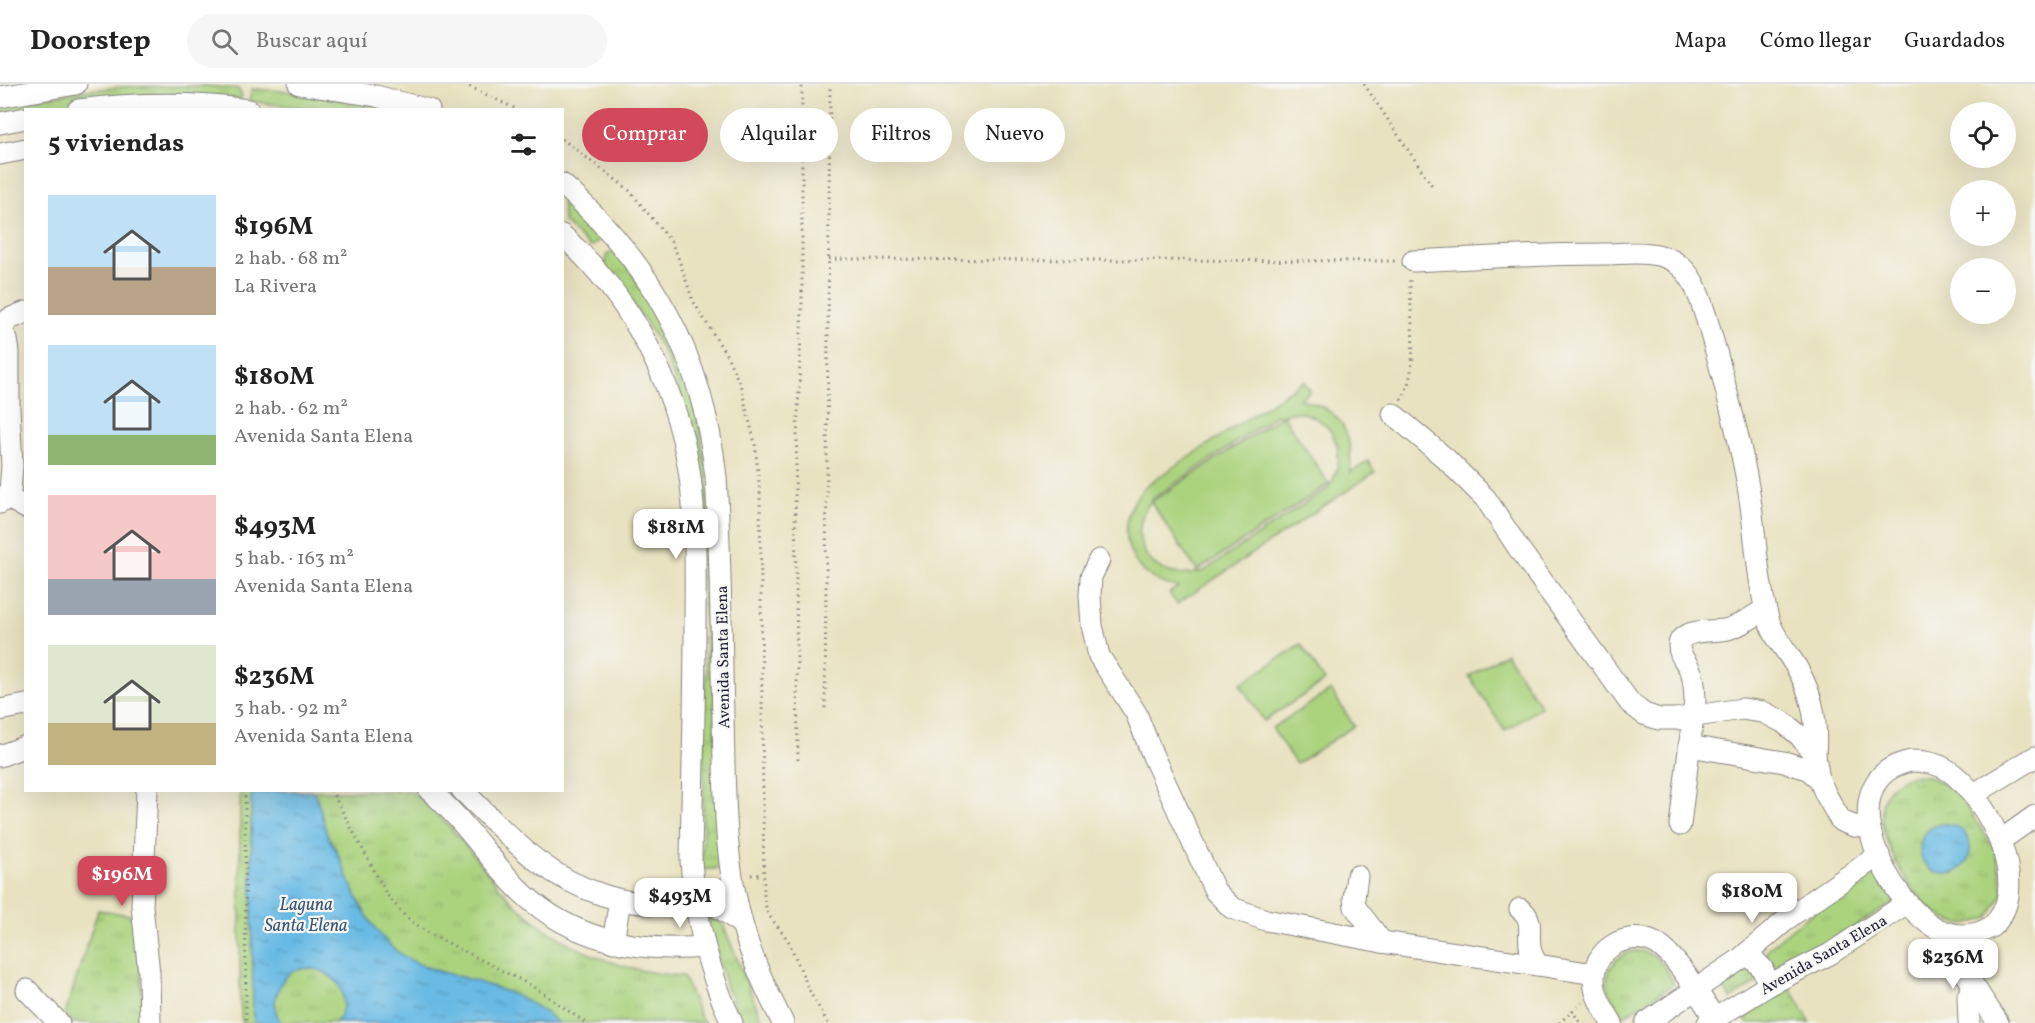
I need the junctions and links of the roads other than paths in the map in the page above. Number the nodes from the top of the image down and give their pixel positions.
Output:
1 (76, 84) edge
2 (300, 84) edge
3 (0, 97) edge
4 (101, 108) edge
5 (229, 108) edge
6 (421, 108) edge
7 (24, 117) edge
8 (0, 123) edge
9 (24, 149) edge
10 (0, 154) edge
11 (564, 186) edge
12 (564, 237) edge
13 (617, 238) junction
14 (1413, 261) road end
15 (591, 263) junction
16 (24, 313) edge
17 (1393, 414) road end
18 (3, 500) edge
19 (24, 507) edge
20 (1099, 560) dead end
21 (1765, 609) junction
22 (24, 705) edge
23 (0, 710) edge
24 (1693, 716) junction
25 (1689, 746) junction
26 (24, 747) edge
27 (0, 756) edge
28 (1815, 756) junction
29 (2035, 757) edge
30 (1819, 779) junction
31 (147, 792) edge
32 (431, 792) edge
33 (464, 792) edge
34 (1974, 794) junction
35 (2035, 816) edge
36 (1680, 825) dead end
37 (1869, 827) junction
38 (2004, 838) junction
39 (1879, 855) junction
40 (1357, 876) dead end
41 (620, 900) junction
42 (1907, 903) junction
43 (695, 904) junction
44 (1520, 909) dead end
45 (742, 925) junction
46 (1953, 934) junction
47 (613, 942) junction
48 (1382, 942) junction
49 (704, 947) junction
50 (1747, 953) junction
51 (1538, 965) junction
52 (1595, 983) junction
53 (1769, 985) junction
54 (1972, 986) junction
55 (27, 990) dead end
56 (1695, 990) junction
57 (1713, 1022) edge
58 (59, 1023) edge
59 (150, 1023) edge
60 (732, 1023) edge
61 (783, 1023) edge
62 (1612, 1023) edge
63 (1646, 1023) edge
64 (1970, 1023) edge
65 (1998, 1023) edge

1 - 3 street
2 - 6 street
4 - 5 street
7 - 8 street
9 - 10 street
11 - 13 street, Avenida Santa Elena
12 - 15 street, Avenida Santa Elena
13 - 15 street
13 - 45 street, Avenida Santa Elena
14 - 21 street
15 - 43 street, Avenida Santa Elena
16 - 18 street
17 - 24 street
18 - 19 street
20 - 48 street
21 - 24 street
21 - 28 street
22 - 23 street
24 - 25 street
24 - 28 street
25 - 30 street
25 - 36 street
26 - 27 street
28 - 30 street
29 - 34 street
30 - 37 street
31 - 59 street
32 - 47 street
33 - 41 street
34 - 37 street
34 - 38 street
35 - 38 street
37 - 39 street
38 - 46 street
39 - 42 street
39 - 50 street
40 - 48 street
41 - 43 street
41 - 47 street
42 - 46 street
42 - 53 street, Avenida Santa Elena
43 - 45 street
43 - 49 street, Avenida Santa Elena
44 - 51 street
45 - 61 street, Avenida Santa Elena
46 - 54 street
47 - 49 street
48 - 51 street
49 - 60 street, Avenida Santa Elena
50 - 53 street
50 - 56 street
51 - 52 street
52 - 56 street
52 - 62 street
53 - 57 street, Avenida Santa Elena
54 - 64 street
54 - 65 street
55 - 58 street
56 - 57 street
56 - 63 street

